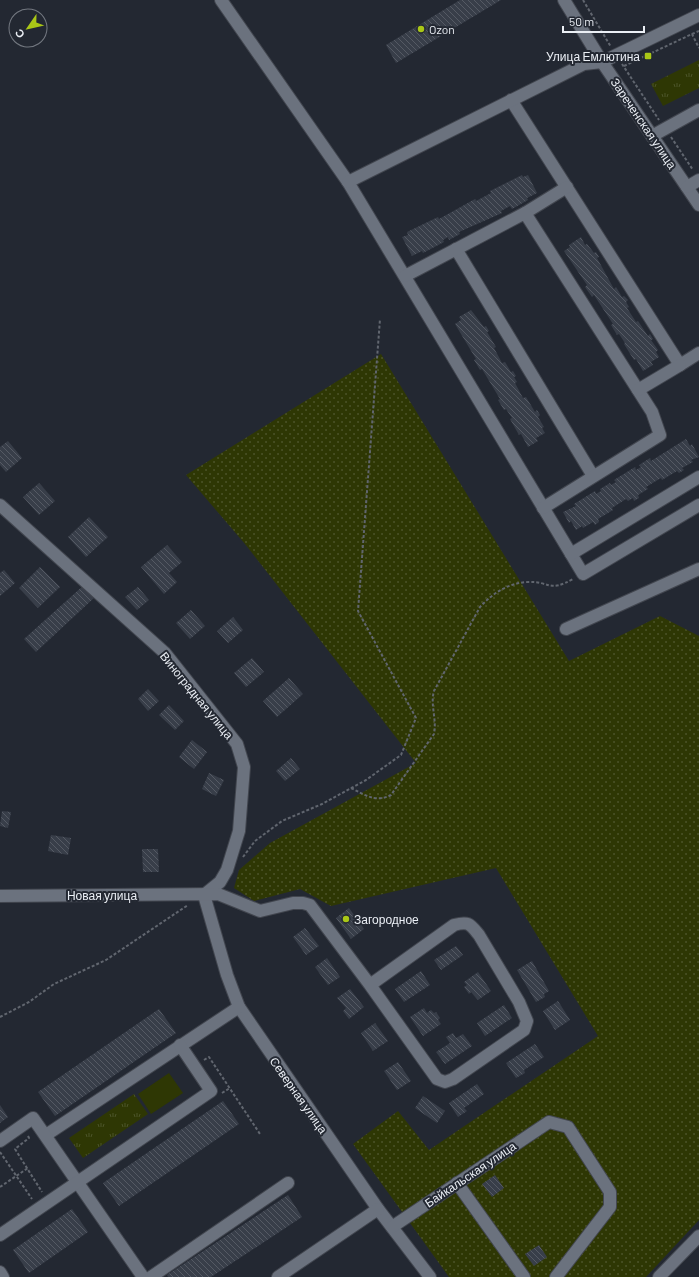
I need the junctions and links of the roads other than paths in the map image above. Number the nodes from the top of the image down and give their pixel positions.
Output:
1 (221, 0) edge
2 (564, 0) edge
3 (699, 15) edge
4 (602, 62) junction
5 (511, 100) junction
6 (699, 110) edge
7 (652, 136) junction
8 (697, 176) edge
9 (348, 182) junction
10 (566, 187) junction
11 (687, 187) junction
12 (699, 205) edge
13 (525, 213) junction
14 (456, 249) junction
15 (404, 276) junction
16 (699, 353) edge
17 (680, 365) junction
18 (638, 390) junction
19 (593, 476) junction
20 (699, 476) edge
21 (0, 505) edge
22 (699, 505) edge
23 (543, 508) junction
24 (571, 554) junction
25 (699, 569) edge
26 (566, 629) dead end
27 (204, 895) junction
28 (0, 896) edge
29 (370, 985) junction
30 (239, 1007) junction
31 (180, 1045) junction
32 (46, 1135) junction
33 (0, 1141) edge
34 (77, 1181) junction
35 (288, 1183) dead end
36 (457, 1183) junction
37 (378, 1209) junction
38 (392, 1227) junction
39 (0, 1235) edge
40 (699, 1236) edge
41 (0, 1272) edge
42 (3, 1277) edge
43 (143, 1277) edge
44 (151, 1277) edge
45 (278, 1277) edge
46 (430, 1277) edge
47 (524, 1277) edge
48 (556, 1277) edge
49 (659, 1277) edge

1 - 9 street
2 - 4 street, Зареченская улица
3 - 4 street
4 - 5 street
4 - 7 street, Зареченская улица
5 - 9 street
5 - 10 street
6 - 7 street
7 - 11 street, Зареченская улица
8 - 11 street
9 - 15 street
10 - 13 street
10 - 17 street
11 - 12 street, Зареченская улица
13 - 14 street
13 - 18 street
14 - 15 street
14 - 19 street
15 - 23 street
16 - 17 street
17 - 18 street
18 - 19 street
19 - 23 street
20 - 24 street
21 - 27 street, Виноградная улица
22 - 24 street
23 - 24 street
25 - 26 street
27 - 28 street, Новая улица
27 - 29 street, Новая улица
27 - 30 street, Северная улица
29 - 29 street, Новая улица
30 - 31 street
30 - 37 street, Северная улица
31 - 32 street
31 - 34 street
32 - 33 street
32 - 34 street
34 - 39 street
34 - 43 street
35 - 44 street
36 - 38 street, Байкальская улица
36 - 47 street
36 - 48 street, Байкальская улица
37 - 38 street, Северная улица
37 - 45 street
38 - 46 street, Северная улица
40 - 49 street
41 - 42 street

